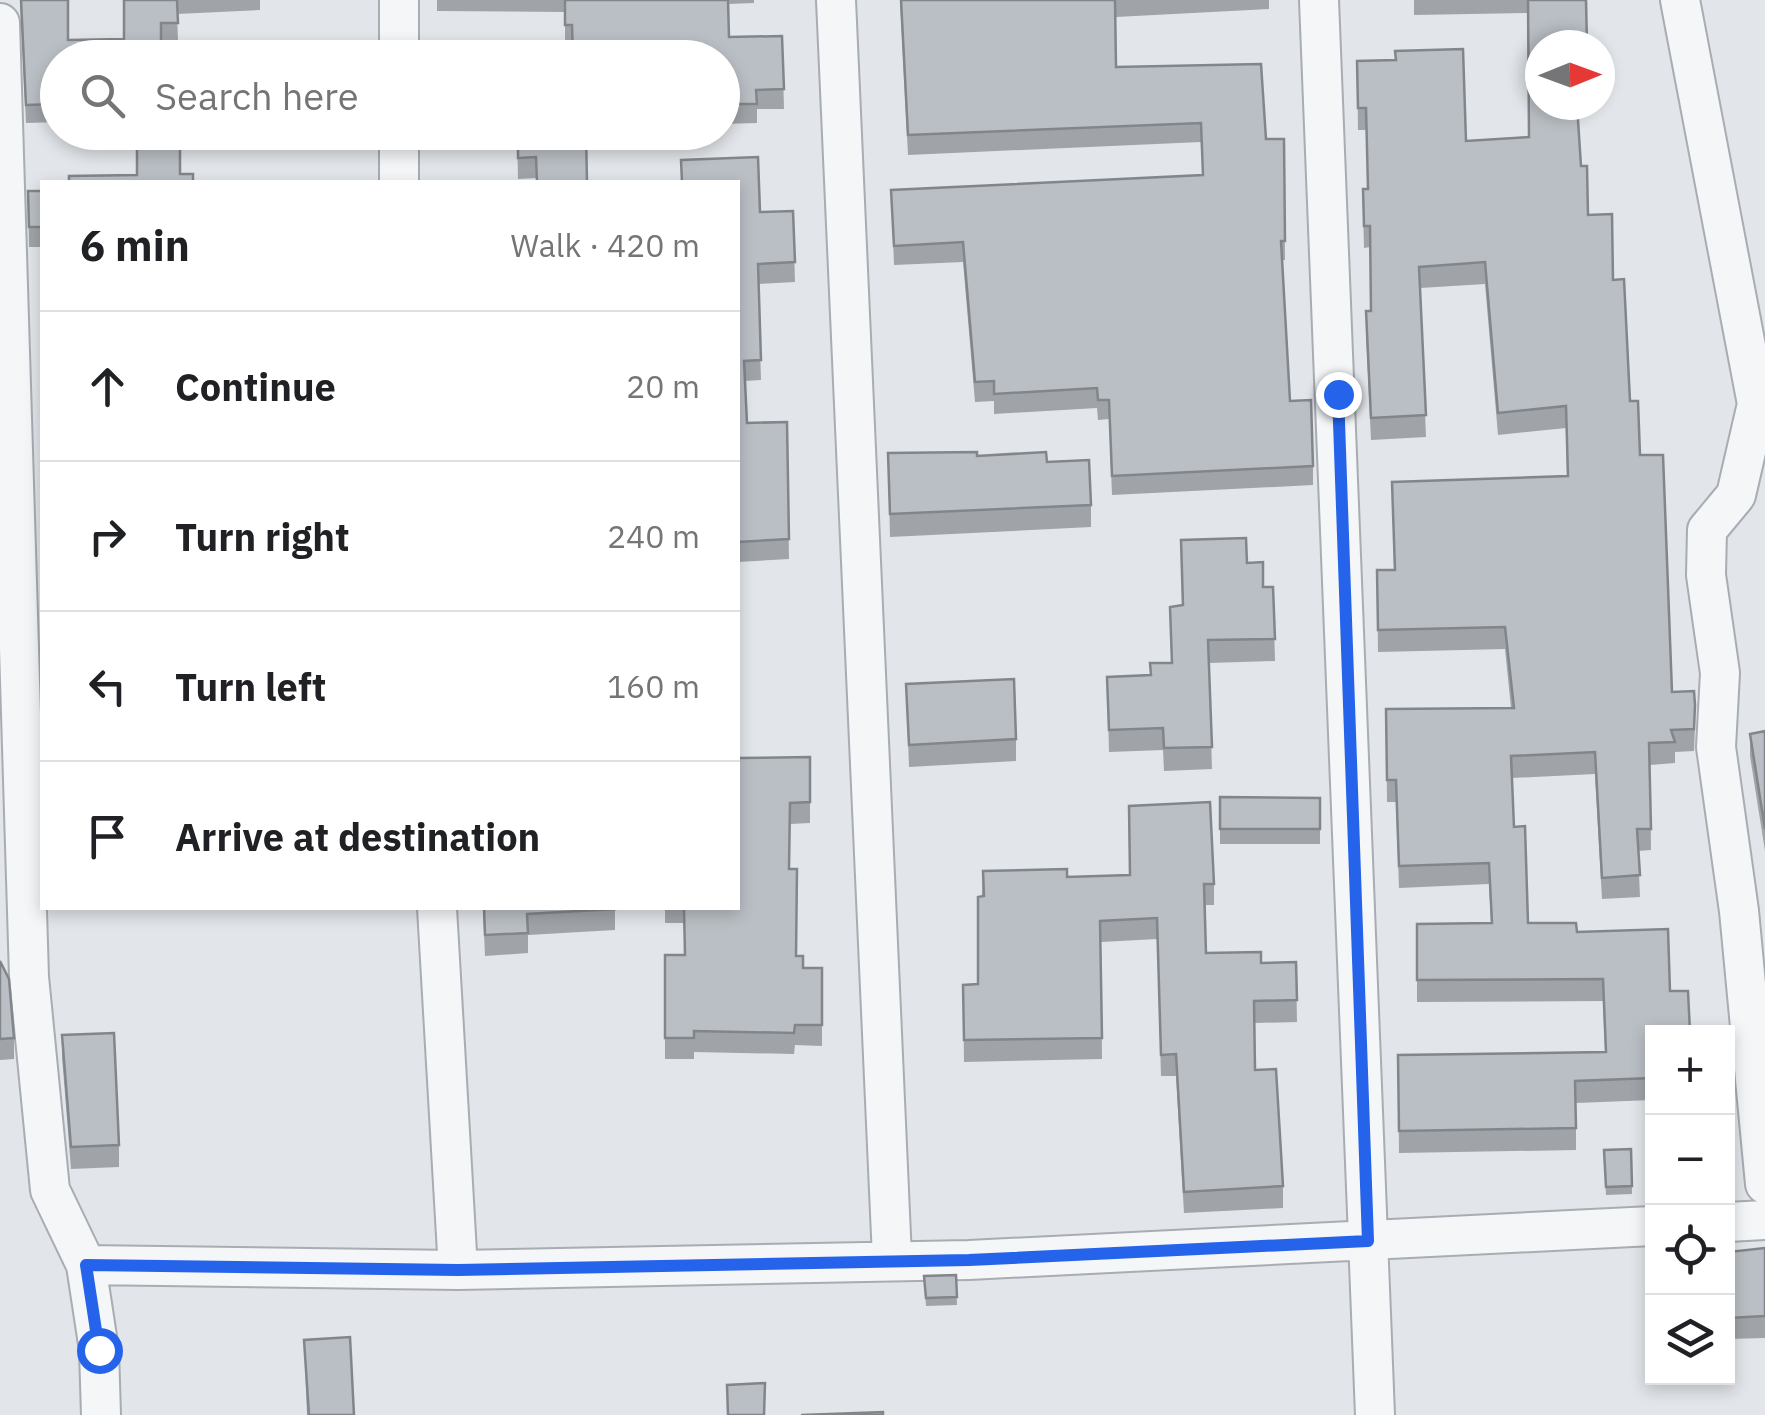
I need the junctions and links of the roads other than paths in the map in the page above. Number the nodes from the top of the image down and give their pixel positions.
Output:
1 (399, 0) edge
2 (836, 0) edge
3 (1320, 0) edge
4 (1680, 0) edge
5 (0, 23) edge
6 (399, 40) edge
7 (1, 85) edge
8 (399, 150) edge
9 (399, 180) edge
10 (437, 910) edge
11 (1765, 1184) edge
12 (1765, 1220) edge
13 (1735, 1222) edge
14 (1645, 1226) edge
15 (1368, 1241) junction
16 (892, 1258) junction
17 (86, 1265) junction
18 (458, 1270) junction
19 (101, 1415) edge
20 (1375, 1415) edge

1 - 6 street
2 - 16 street
3 - 15 street
4 - 11 street
5 - 7 street
7 - 17 street
8 - 9 street
10 - 18 street
12 - 13 street
14 - 15 street
15 - 16 street
15 - 20 street
16 - 18 street
17 - 18 street
17 - 19 street

